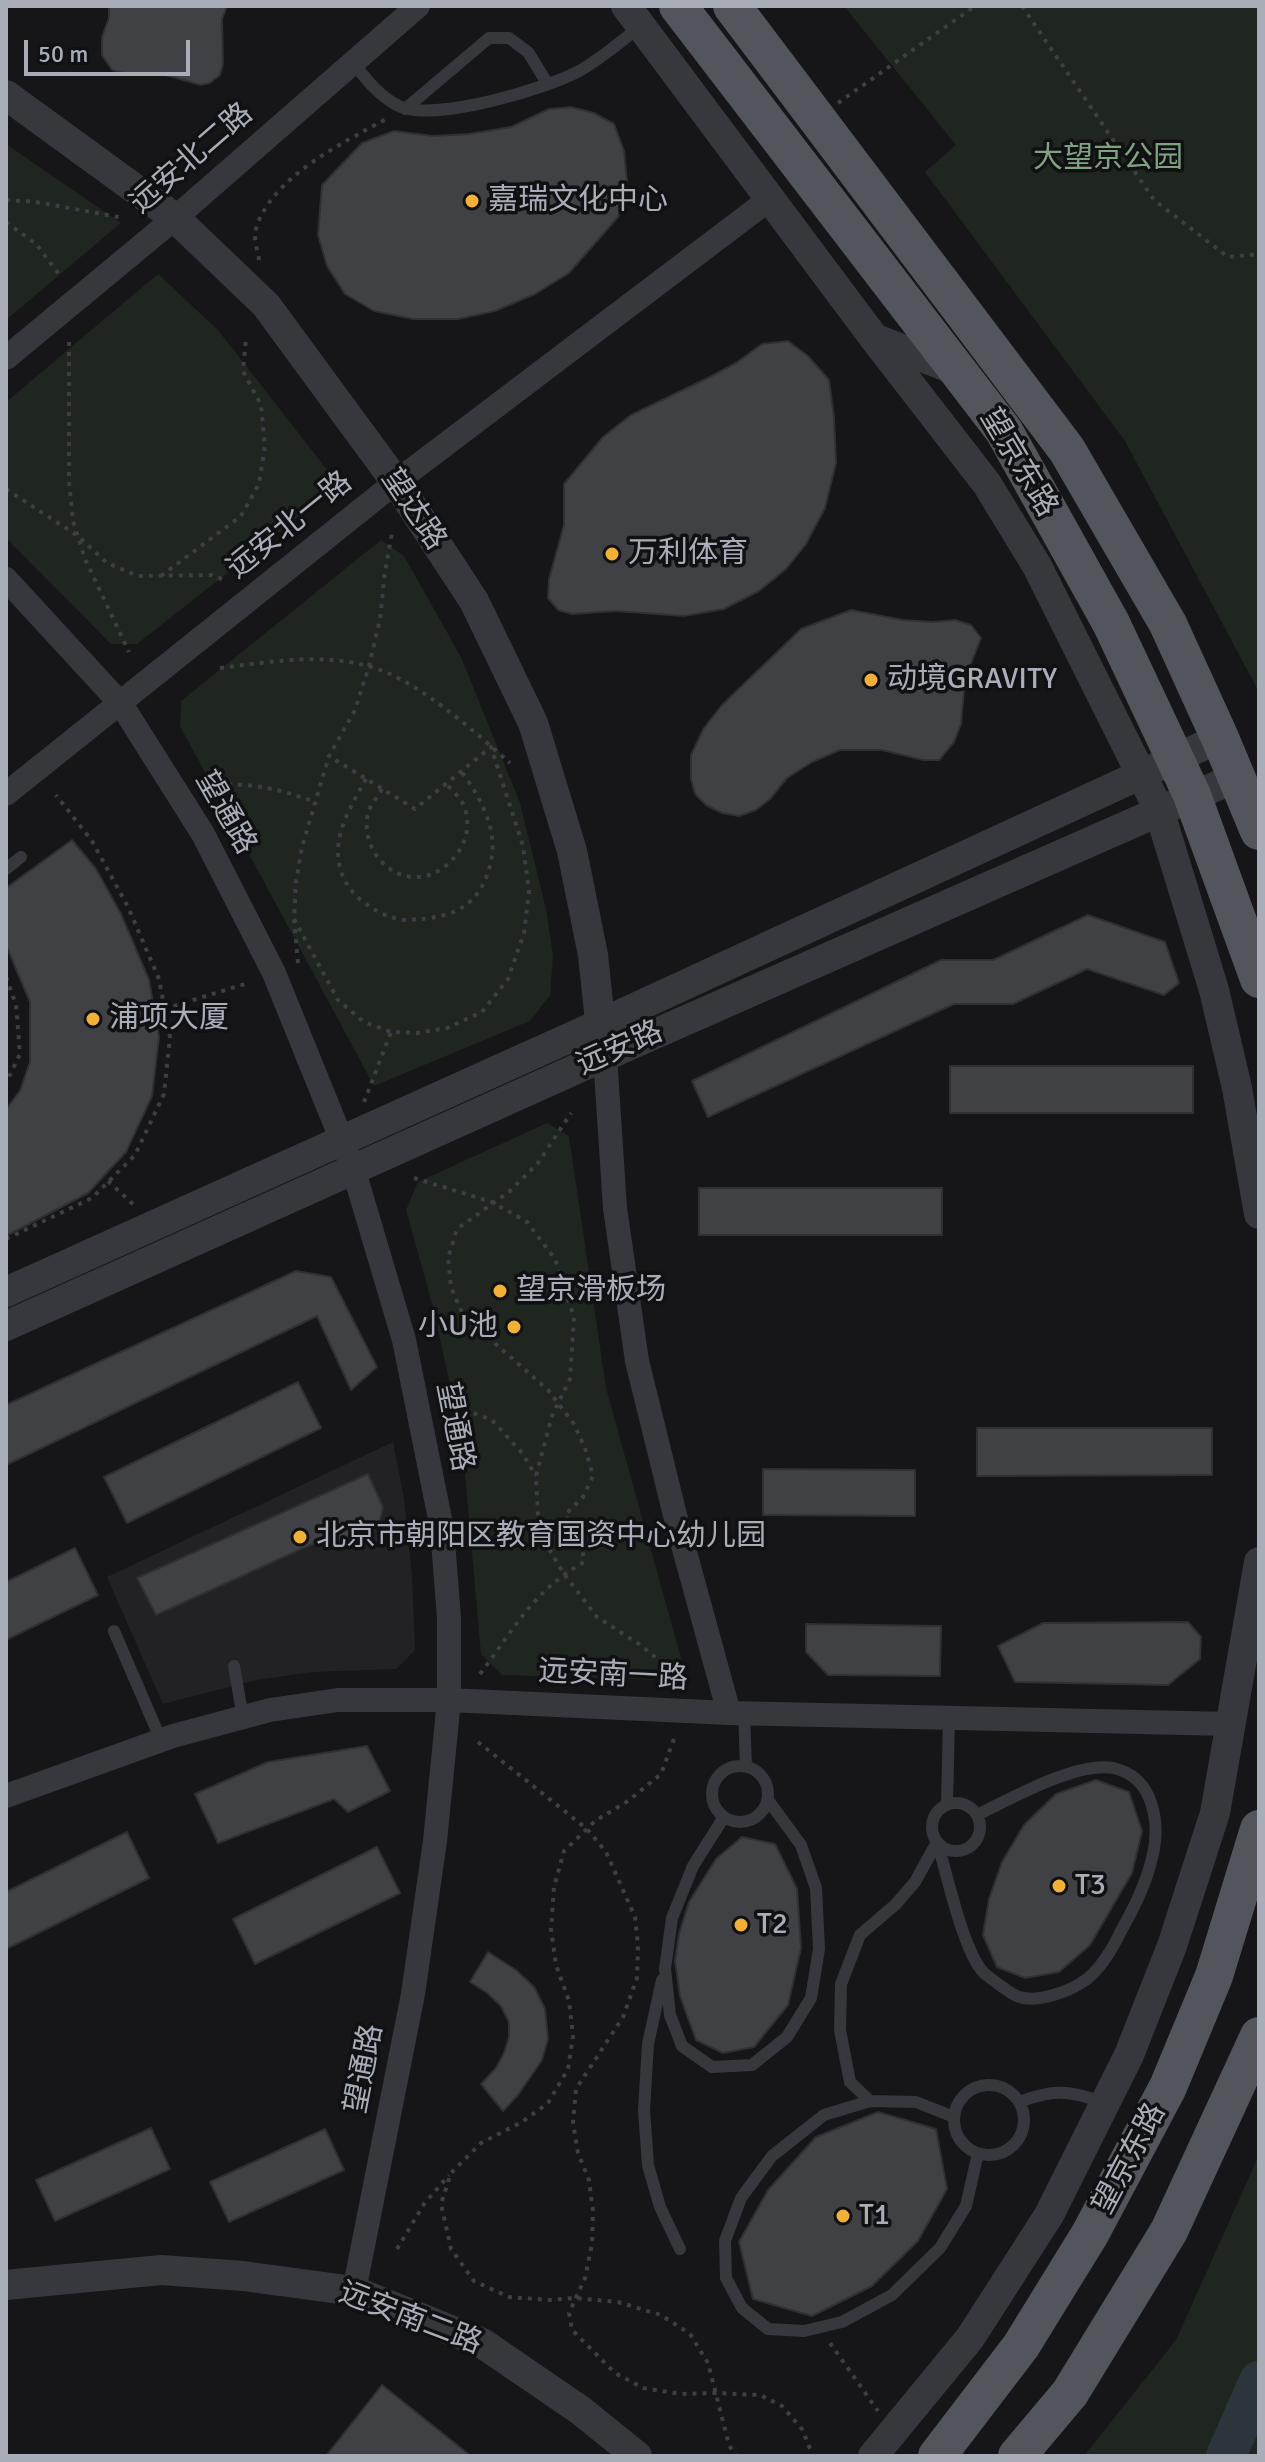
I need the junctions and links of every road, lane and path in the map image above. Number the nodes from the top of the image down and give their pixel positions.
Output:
1 (418, 6) edge
2 (678, 6) edge
3 (732, 6) edge
4 (975, 6) edge
5 (1022, 6) edge
6 (634, 16) edge
7 (352, 61) junction
8 (547, 83) junction
9 (6, 95) edge
10 (405, 109) junction
11 (817, 118) junction
12 (771, 198) junction
13 (6, 200) edge
14 (124, 218) dead end
15 (175, 218) junction
16 (6, 222) edge
17 (1259, 254) edge
18 (259, 260) dead end
19 (62, 278) dead end
20 (246, 338) dead end
21 (874, 338) junction
22 (69, 342) dead end
23 (6, 358) edge
24 (958, 371) junction
25 (396, 482) junction
26 (6, 489) edge
27 (392, 533) dead end
28 (78, 536) junction
29 (161, 576) junction
30 (6, 579) edge
31 (224, 580) dead end
32 (129, 652) dead end
33 (369, 666) junction
34 (220, 668) dead end
35 (121, 704) junction
36 (1220, 738) junction
37 (491, 747) junction
38 (329, 756) junction
39 (510, 763) dead end
40 (1159, 767) junction
41 (461, 771) junction
42 (1237, 777) junction
43 (366, 779) junction
44 (446, 784) junction
45 (208, 785) dead end
46 (382, 789) junction
47 (6, 794) edge
48 (56, 795) dead end
49 (315, 802) junction
50 (1176, 803) junction
51 (1259, 831) edge
52 (21, 857) dead end
53 (6, 869) edge
54 (294, 919) junction
55 (298, 963) dead end
56 (6, 977) edge
57 (1259, 979) edge
58 (245, 984) dead end
59 (164, 1009) junction
60 (600, 1024) junction
61 (391, 1032) junction
62 (605, 1056) junction
63 (6, 1083) edge
64 (364, 1102) dead end
65 (571, 1113) dead end
66 (341, 1140) junction
67 (353, 1168) junction
68 (414, 1178) dead end
69 (108, 1181) junction
70 (492, 1202) junction
71 (137, 1208) dead end
72 (1259, 1214) edge
73 (6, 1239) edge
74 (6, 1292) edge
75 (6, 1326) edge
76 (557, 1405) junction
77 (455, 1406) dead end
78 (536, 1476) junction
79 (1259, 1562) edge
80 (564, 1574) junction
81 (114, 1631) dead end
82 (234, 1666) dead end
83 (480, 1674) dead end
84 (683, 1686) dead end
85 (449, 1700) junction
86 (736, 1713) junction
87 (243, 1718) junction
88 (949, 1718) junction
89 (1231, 1724) junction
90 (674, 1739) dead end
91 (161, 1740) junction
92 (478, 1742) dead end
93 (746, 1766) junction
94 (6, 1796) edge
95 (768, 1800) junction
96 (947, 1805) junction
97 (977, 1815) junction
98 (724, 1817) junction
99 (587, 1829) junction
100 (1259, 1829) edge
101 (937, 1842) junction
102 (665, 1969) junction
103 (814, 1981) junction
104 (841, 1984) junction
105 (1259, 2036) edge
106 (870, 2101) junction
107 (1019, 2102) junction
108 (1105, 2104) junction
109 (954, 2117) junction
110 (978, 2153) junction
111 (451, 2173) junction
112 (397, 2249) dead end
113 (680, 2249) dead end
114 (6, 2285) edge
115 (354, 2291) junction
116 (575, 2298) junction
117 (820, 2327) junction
118 (716, 2393) junction
119 (880, 2413) dead end
120 (637, 2456) edge
121 (736, 2456) edge
122 (813, 2456) edge
123 (873, 2456) edge
124 (937, 2456) edge
125 (1017, 2456) edge

1 - 7 street, 远安北二路
2 - 24 main road, 望京东路
3 - 11 main road, 望京东路
4 - 11 path
5 - 17 path
6 - 8 lane
6 - 12 street
7 - 10 lane
7 - 15 street, 远安北二路
8 - 10 lane
8 - 10 lane
9 - 15 street, 望达路
10 - 18 path
11 - 36 main road, 望京东路
12 - 21 street
12 - 25 street, 远安北一路
13 - 14 path
15 - 23 street, 远安北二路
15 - 25 street, 望达路
16 - 19 path
20 - 29 path
21 - 24 street
21 - 40 street
22 - 28 path
24 - 40 main road, 望京东路
25 - 35 street, 远安北一路
25 - 60 street, 望达路
26 - 28 path
27 - 33 path
28 - 29 path
28 - 32 path
29 - 31 path
30 - 35 street, 望通路
33 - 34 path
33 - 37 path
33 - 38 path
35 - 47 street, 远安北一路
35 - 66 street, 望通路
36 - 40 street, 远安路
36 - 42 main road, 望京东路
37 - 39 path
37 - 41 path
37 - 61 path
38 - 43 path
38 - 49 path
40 - 50 main road, 望京东路
40 - 60 street, 远安路
41 - 43 path
41 - 44 path
42 - 50 street, 远安路
42 - 51 main road, 望京东路
43 - 46 path
44 - 46 path
44 - 46 path
45 - 49 path
48 - 59 path
49 - 54 path
50 - 57 main road, 望京东路
50 - 62 street, 远安路
50 - 72 street
52 - 53 lane
54 - 55 path
54 - 61 path
56 - 63 path
58 - 59 path
59 - 69 path
60 - 62 street, 望达路
60 - 66 street, 远安路
61 - 64 path
62 - 67 street, 远安路
62 - 86 street
65 - 70 path
66 - 67 street, 望通路
66 - 74 street, 远安路
67 - 75 street, 远安路
67 - 85 street, 望通路
68 - 70 path
69 - 71 path
69 - 73 path
70 - 76 path
70 - 76 path
76 - 78 path
76 - 80 path
77 - 78 path
78 - 80 path
79 - 89 street
80 - 83 path
80 - 84 path
81 - 91 lane
82 - 87 lane
85 - 86 street, 远安南一路
85 - 87 street, 远安南一路
85 - 115 street, 望通路
86 - 88 street, 远安南一路
86 - 93 lane
87 - 91 street, 远安南一路
88 - 89 street, 远安南一路
88 - 96 lane
89 - 108 street
90 - 99 path
91 - 94 street, 远安南一路
92 - 99 path
93 - 95 lane
93 - 98 lane
95 - 98 lane
95 - 103 lane
96 - 97 lane
96 - 101 lane
97 - 101 lane
97 - 101 lane
98 - 102 lane
99 - 111 path
99 - 116 path
100 - 124 main road, 望京东路
101 - 104 lane
102 - 103 lane
102 - 113 lane
103 - 104 lane
104 - 106 lane
105 - 125 main road, 望京东路
106 - 109 lane
106 - 117 lane
107 - 108 lane
107 - 109 lane
107 - 110 lane
108 - 123 street
109 - 110 lane
110 - 117 lane
111 - 112 path
111 - 116 path
114 - 115 street, 远安南二路
115 - 120 street, 远安南二路
116 - 118 path
116 - 118 path
117 - 119 path
118 - 121 path
118 - 122 path

